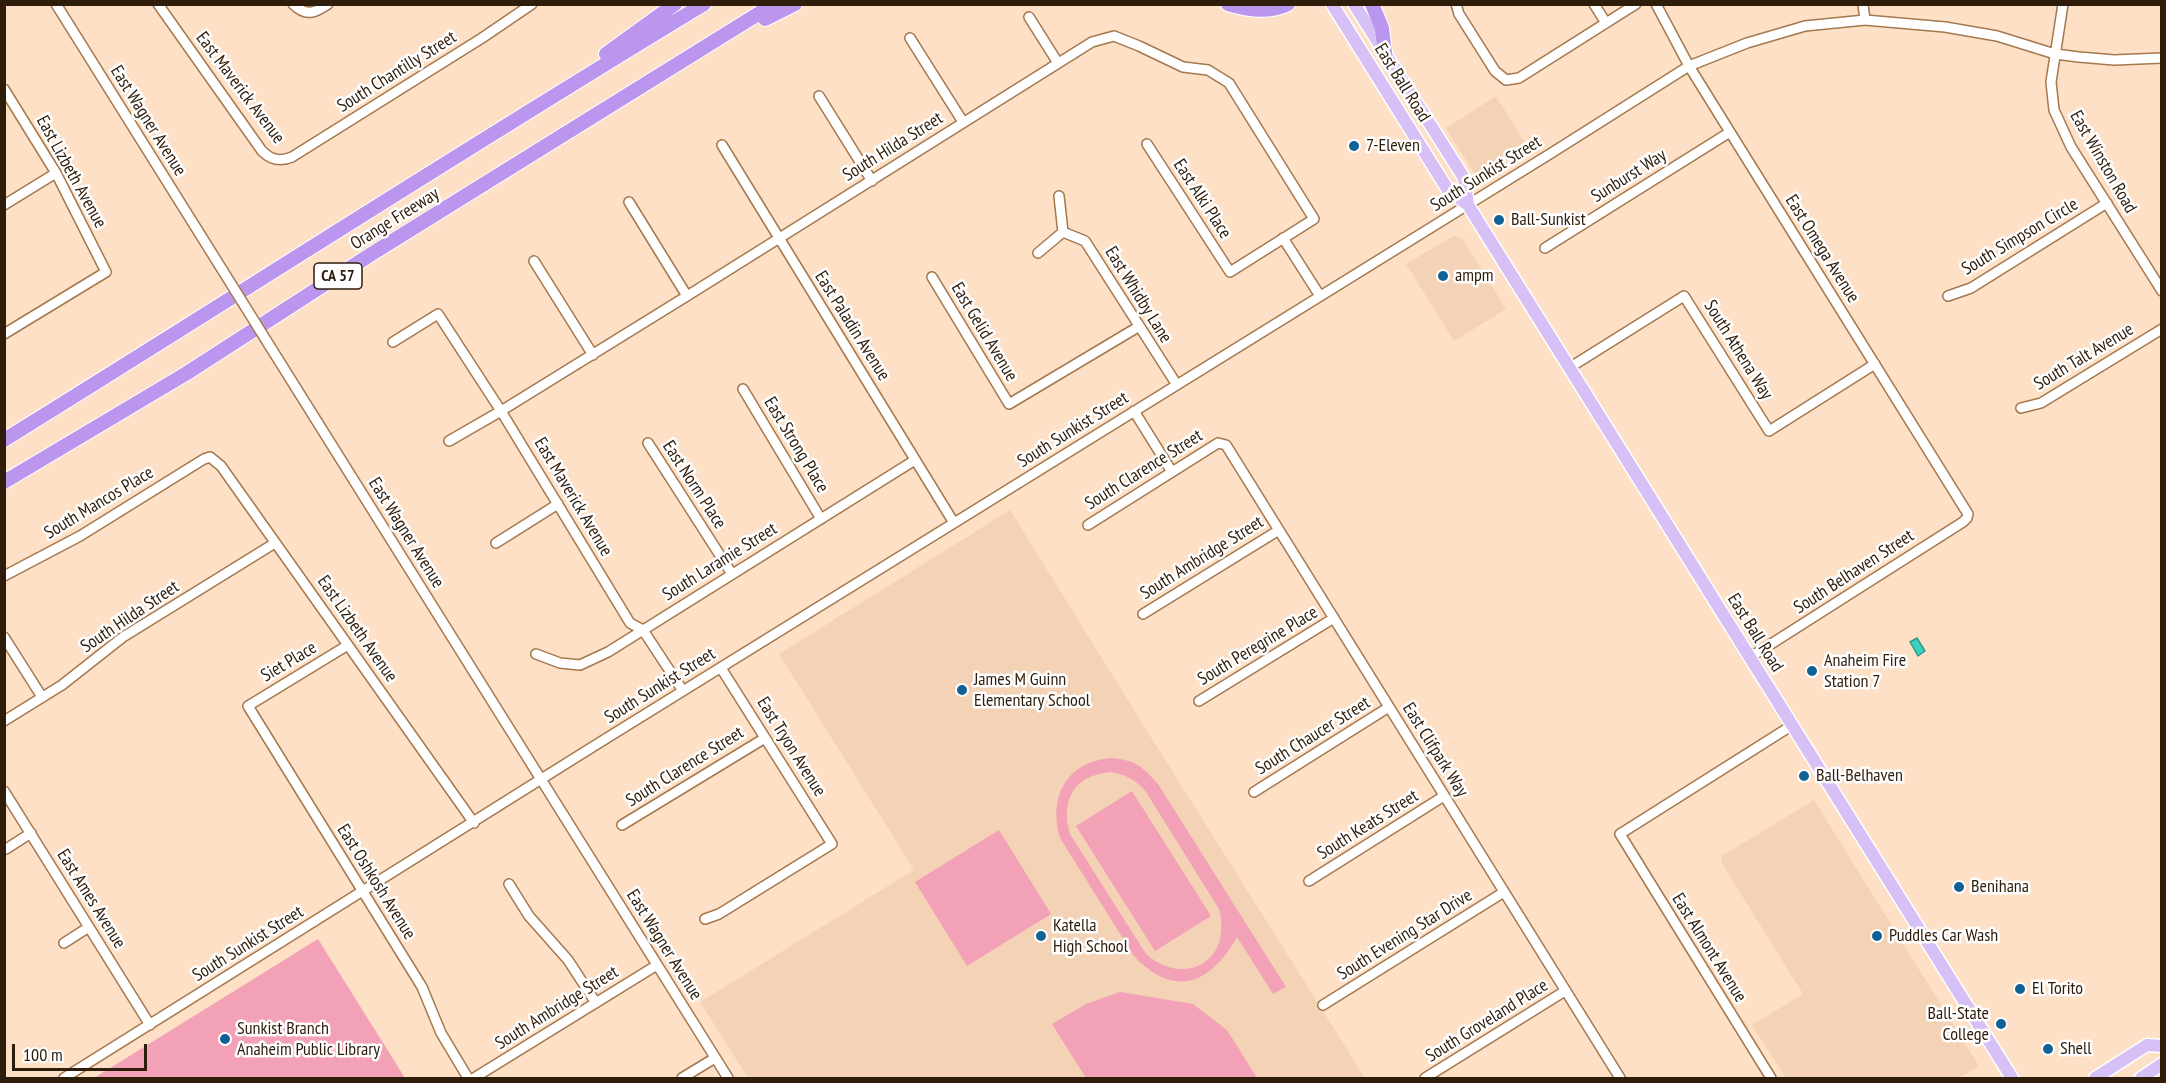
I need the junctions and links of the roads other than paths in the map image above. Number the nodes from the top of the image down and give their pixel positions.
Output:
1 (56, 4) edge
2 (158, 4) edge
3 (293, 4) edge
4 (328, 4) edge
5 (532, 4) edge
6 (675, 4) edge
7 (705, 4) edge
8 (774, 4) edge
9 (795, 4) edge
10 (1228, 4) edge
11 (1288, 4) edge
12 (1332, 4) edge
13 (1354, 4) edge
14 (1372, 4) edge
15 (1456, 4) edge
16 (1594, 4) edge
17 (1636, 4) edge
18 (1656, 4) edge
19 (1863, 4) edge
20 (2063, 4) edge
21 (1029, 17) dead end
22 (1865, 20) junction
23 (1606, 23) junction
24 (910, 38) dead end
25 (711, 44) junction
26 (1385, 52) junction
27 (2055, 54) junction
28 (2162, 58) edge
29 (1058, 63) junction
30 (1689, 66) junction
31 (4, 89) edge
32 (819, 96) dead end
33 (534, 107) junction
34 (963, 122) junction
35 (1730, 132) junction
36 (1147, 144) dead end
37 (722, 145) dead end
38 (276, 160) joint
39 (56, 173) junction
40 (872, 181) junction
41 (1059, 196) dead end
42 (629, 202) dead end
43 (2107, 203) junction
44 (4, 205) edge
45 (1468, 205) junction
46 (1064, 232) junction
47 (778, 238) junction
48 (1283, 238) junction
49 (1545, 248) dead end
50 (1038, 253) dead end
51 (534, 261) dead end
52 (932, 277) dead end
53 (2162, 291) edge
54 (687, 296) junction
55 (1320, 296) junction
56 (1948, 297) dead end
57 (1138, 327) junction
58 (2162, 329) edge
59 (4, 334) edge
60 (393, 342) dead end
61 (593, 355) junction
62 (1875, 364) junction
63 (1569, 368) junction
64 (1177, 385) junction
65 (743, 389) dead end
66 (2021, 408) dead end
67 (501, 411) junction
68 (1134, 411) junction
69 (4, 440) edge
70 (449, 441) dead end
71 (648, 443) dead end
72 (1218, 443) joint
73 (210, 457) joint
74 (915, 460) junction
75 (1172, 472) junction
76 (4, 482) edge
77 (558, 504) junction
78 (1965, 508) joint
79 (821, 519) junction
80 (954, 523) junction
81 (1088, 525) dead end
82 (1279, 530) junction
83 (276, 543) junction
84 (496, 543) dead end
85 (732, 574) junction
86 (4, 576) edge
87 (1143, 614) dead end
88 (1334, 618) junction
89 (644, 630) junction
90 (4, 637) edge
91 (348, 645) junction
92 (536, 654) dead end
93 (1749, 658) junction
94 (721, 668) junction
95 (683, 691) junction
96 (42, 697) junction
97 (1199, 701) dead end
98 (248, 706) joint
99 (1389, 707) junction
100 (4, 721) edge
101 (1791, 726) junction
102 (765, 738) junction
103 (541, 780) junction
104 (4, 790) edge
105 (1254, 792) dead end
106 (1444, 796) junction
107 (474, 823) junction
108 (622, 825) dead end
109 (31, 833) junction
110 (6, 849) edge
111 (1309, 881) dead end
112 (509, 884) dead end
113 (363, 892) junction
114 (1504, 892) junction
115 (705, 919) dead end
116 (89, 927) junction
117 (64, 943) dead end
118 (657, 965) junction
119 (1565, 991) junction
120 (596, 1003) junction
121 (1323, 1005) dead end
122 (150, 1025) junction
123 (2162, 1046) edge
124 (715, 1058) junction
125 (2162, 1064) edge
126 (64, 1078) edge
127 (468, 1078) edge
128 (474, 1078) edge
129 (682, 1078) edge
130 (728, 1078) edge
131 (1425, 1078) edge
132 (1620, 1078) edge
133 (1771, 1078) edge
134 (2012, 1078) edge
135 (2095, 1078) edge
136 (2141, 1078) edge

1 - 103 street, East Wagner Avenue, bridge
2 - 38 street, East Maverick Avenue
3 - 4 street
5 - 38 street, South Chantilly Street
6 - 33 highway
7 - 33 highway, Orange Freeway / CA 57
8 - 25 highway, Orange Freeway / CA 57
9 - 25 highway
10 - 11 highway
12 - 45 main road, East Ball Road
13 - 26 main road, East Ball Road
14 - 26 highway
15 - 23 street
16 - 23 street
17 - 23 street
18 - 30 street, East Omega Avenue
19 - 22 street
20 - 27 street, East Winston Road
21 - 29 street
22 - 27 street, South Sunkist Street
22 - 30 street, South Sunkist Street
24 - 34 street
25 - 76 highway, Orange Freeway / CA 57
26 - 45 main road, East Ball Road
27 - 28 street, South Sunkist Street
27 - 43 street, East Winston Road
29 - 34 street, South Hilda Street
29 - 48 street, South Hilda Street
30 - 35 street, East Omega Avenue
30 - 45 street, South Sunkist Street
31 - 39 street, East Lizbeth Avenue
32 - 40 street
33 - 69 highway, Orange Freeway / CA 57
34 - 40 street, South Hilda Street
35 - 49 street, Sunburst Way
35 - 62 street, East Omega Avenue
36 - 48 street, East Alki Place
37 - 47 street, East Paladin Avenue
39 - 44 street
39 - 59 street, East Lizbeth Avenue
40 - 47 street, South Hilda Street
41 - 46 street
42 - 54 street
43 - 53 street, East Winston Road
43 - 56 street, South Simpson Circle
45 - 55 street, South Sunkist Street
45 - 63 main road, East Ball Road
46 - 50 street
46 - 57 street, East Whidby Lane
47 - 54 street, South Hilda Street
47 - 74 street, East Paladin Avenue
48 - 55 street
51 - 61 street
52 - 57 street, East Gelid Avenue
54 - 61 street, South Hilda Street
55 - 64 street, South Sunkist Street
57 - 64 street, East Whidby Lane
58 - 66 street, South Talt Avenue
60 - 67 street, East Maverick Avenue
61 - 67 street, South Hilda Street
62 - 63 street, South Athena Way
62 - 78 street, East Omega Avenue
63 - 93 main road, East Ball Road
64 - 68 street, South Sunkist Street
65 - 79 street, East Strong Place
67 - 70 street, South Hilda Street
67 - 77 street, East Maverick Avenue
68 - 75 street
68 - 80 street, South Sunkist Street
71 - 85 street, East Norm Place
72 - 75 street, South Clarence Street
72 - 82 street, East Clifpark Way
73 - 83 street, East Lizbeth Avenue
73 - 86 street, South Mancos Place
74 - 79 street, South Laramie Street
74 - 80 street, East Paladin Avenue
75 - 81 street, South Clarence Street
77 - 84 street
77 - 89 street, East Maverick Avenue
78 - 93 street, South Belhaven Street
79 - 85 street, South Laramie Street
80 - 94 street, South Sunkist Street
82 - 87 street, South Ambridge Street
82 - 88 street, East Clifpark Way
83 - 91 street, East Lizbeth Avenue
83 - 96 street, South Hilda Street
85 - 89 street, South Laramie Street
88 - 97 street, South Peregrine Place
88 - 99 street, East Clifpark Way
89 - 92 street, South Laramie Street
89 - 95 street, East Maverick Avenue
90 - 96 street
91 - 98 street, Siet Place
91 - 107 street, East Lizbeth Avenue
93 - 101 main road, East Ball Road
94 - 95 street, South Sunkist Street
94 - 102 street, East Tryon Avenue
95 - 103 street, South Sunkist Street
96 - 100 street, South Hilda Street
98 - 113 street, East Oshkosh Avenue
99 - 105 street, South Chaucer Street
99 - 106 street, East Clifpark Way
101 - 133 street, East Almont Avenue
101 - 134 main road, East Ball Road
102 - 108 street, South Clarence Street
102 - 115 street, East Tryon Avenue
103 - 107 street, South Sunkist Street
103 - 118 street, East Wagner Avenue
104 - 109 street, East Ames Avenue
106 - 111 street, South Keats Street
106 - 114 street, East Clifpark Way
107 - 113 street, South Sunkist Street
109 - 110 street
109 - 116 street, East Ames Avenue
112 - 120 street
113 - 122 street, South Sunkist Street
113 - 127 street, East Oshkosh Avenue
114 - 119 street, East Clifpark Way
114 - 121 street, South Evening Star Drive
116 - 117 street
116 - 122 street, East Ames Avenue
118 - 120 street, South Ambridge Street
118 - 124 street, East Wagner Avenue
119 - 131 street, South Groveland Place
119 - 132 street, East Clifpark Way
120 - 128 street, South Ambridge Street
122 - 126 street, South Sunkist Street
123 - 135 main road
124 - 129 street
124 - 130 street, East Wagner Avenue
125 - 136 main road

